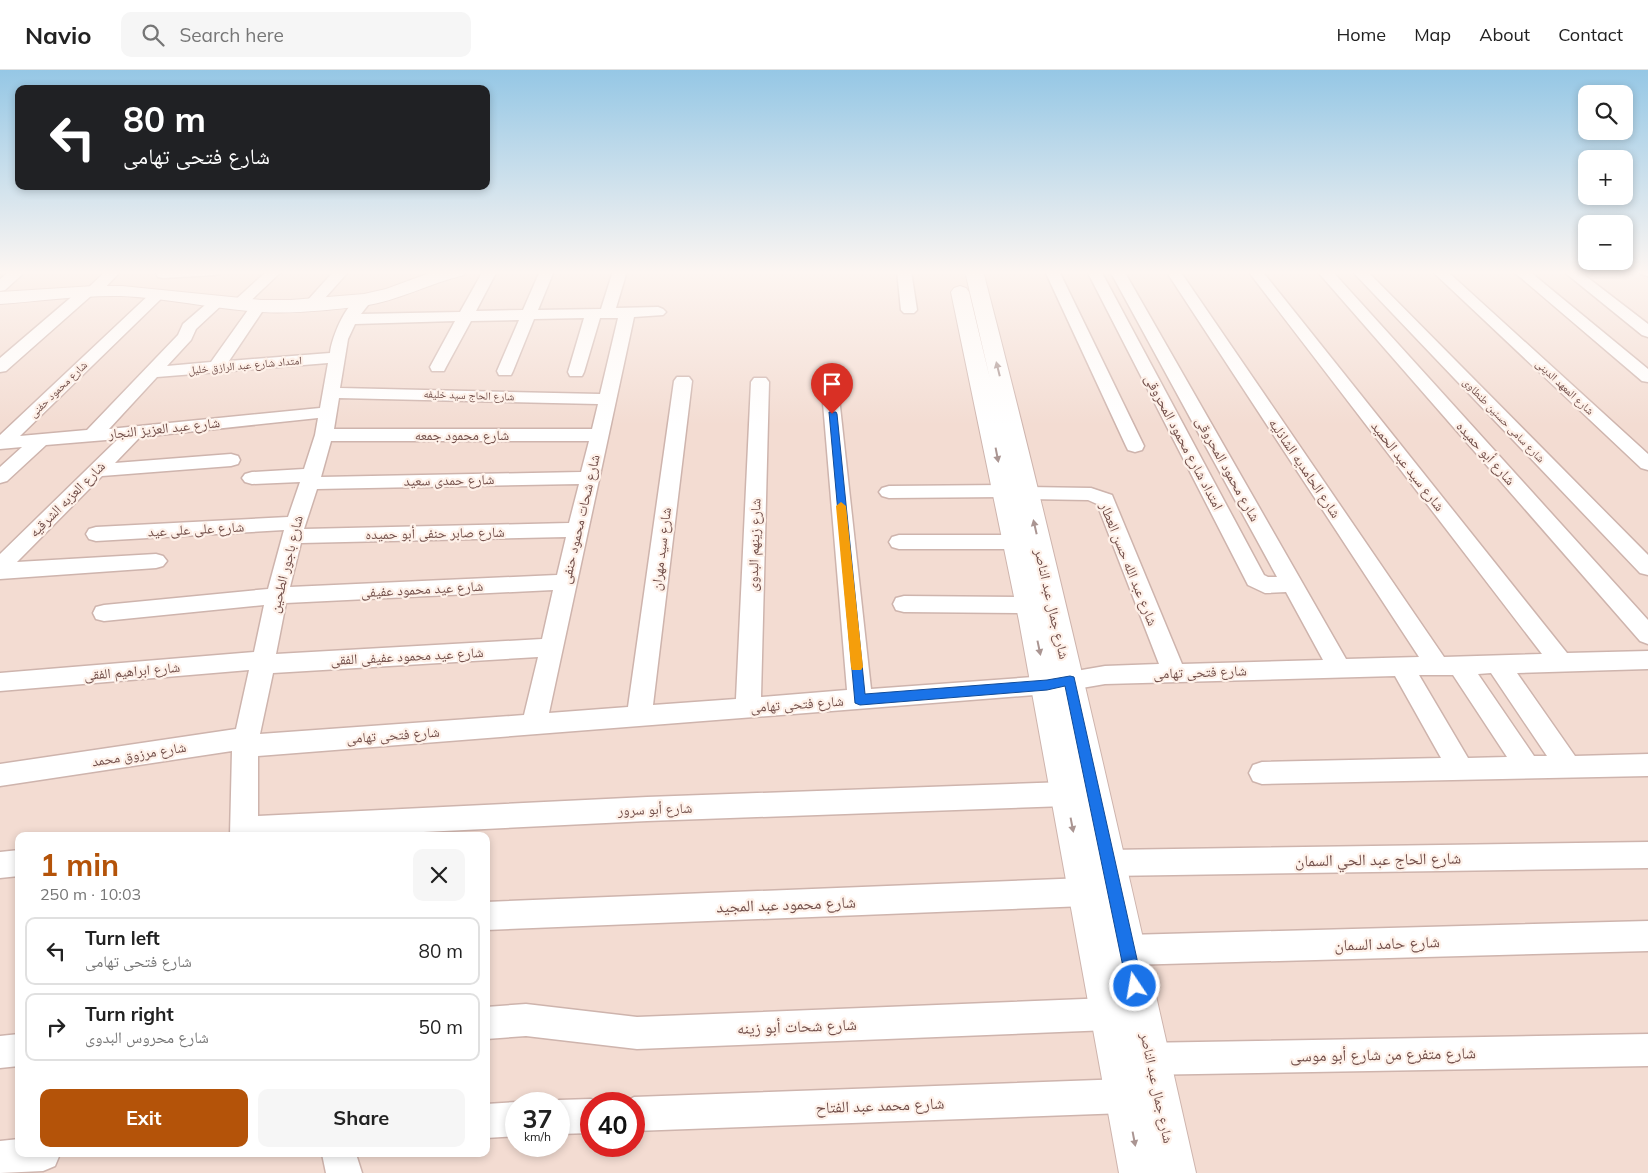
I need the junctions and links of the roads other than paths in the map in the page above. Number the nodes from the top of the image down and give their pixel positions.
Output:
1 (53, 322) edge
2 (122, 322) edge
3 (194, 322) edge
4 (247, 322) edge
5 (347, 322) edge
6 (462, 322) edge
7 (525, 322) edge
8 (604, 322) edge
9 (609, 322) edge
10 (971, 322) edge
11 (983, 322) edge
12 (1076, 322) edge
13 (1121, 322) edge
14 (1146, 322) edge
15 (1209, 322) edge
16 (1295, 322) edge
17 (1370, 322) edge
18 (1409, 322) edge
19 (1495, 322) edge
20 (1582, 322) edge
21 (1636, 322) edge
22 (1648, 332) edge
23 (338, 358) junction
24 (0, 367) edge
25 (216, 367) junction
26 (438, 367) dead end
27 (505, 371) dead end
28 (152, 372) junction
29 (576, 372) dead end
30 (1648, 377) edge
31 (829, 379) dead end
32 (683, 381) dead end
33 (760, 382) dead end
34 (607, 399) junction
35 (330, 402) junction
36 (1000, 416) junction
37 (135, 432) junction
38 (324, 434) junction
39 (93, 435) junction
40 (599, 435) junction
41 (42, 439) junction
42 (1, 443) edge
43 (1135, 446) dead end
44 (231, 460) dead end
45 (1648, 464) edge
46 (97, 470) junction
47 (0, 477) edge
48 (252, 478) dead end
49 (590, 478) junction
50 (310, 479) junction
51 (889, 492) dead end
52 (1016, 492) junction
53 (294, 530) junction
54 (577, 530) junction
55 (96, 534) dead end
56 (899, 542) dead end
57 (1016, 542) junction
58 (156, 560) dead end
59 (0, 566) edge
60 (1648, 568) edge
61 (0, 571) edge
62 (566, 582) junction
63 (1293, 584) junction
64 (277, 596) junction
65 (904, 604) dead end
66 (1029, 605) junction
67 (104, 614) dead end
68 (1648, 635) edge
69 (551, 647) junction
70 (1648, 660) edge
71 (263, 662) junction
72 (1561, 662) junction
73 (1496, 664) junction
74 (1448, 665) junction
75 (1401, 666) junction
76 (1339, 668) junction
77 (1174, 673) junction
78 (0, 682) edge
79 (1058, 683) junction
80 (860, 700) junction
81 (748, 708) junction
82 (639, 716) junction
83 (534, 724) junction
84 (246, 742) junction
85 (1648, 765) edge
86 (1569, 766) junction
87 (1528, 768) junction
88 (1461, 769) junction
89 (1262, 773) dead end
90 (0, 774) edge
91 (1066, 794) junction
92 (244, 832) edge
93 (1648, 856) edge
94 (15, 863) edge
95 (1108, 863) junction
96 (0, 865) edge
97 (1085, 892) junction
98 (490, 916) edge
99 (1648, 936) edge
100 (1127, 950) junction
101 (1109, 1014) junction
102 (490, 1023) edge
103 (15, 1050) edge
104 (1648, 1050) edge
105 (0, 1052) edge
106 (1151, 1058) junction
107 (1118, 1059) junction
108 (1125, 1096) junction
109 (645, 1114) edge
110 (505, 1120) edge
111 (490, 1122) edge
112 (15, 1157) edge
113 (339, 1157) edge
114 (0, 1158) edge
115 (344, 1173) edge
116 (1140, 1173) edge
117 (1175, 1173) edge

1 - 24 street
2 - 42 street, شارع محمود حفنى
3 - 28 street
4 - 25 street
5 - 23 street, شارع باجور الطحين
6 - 26 street
7 - 27 street
8 - 29 street
9 - 34 street, شارع شحات محمود حنفى
10 - 36 street, شارع جمال عبد الناصر
36 -> 11 street, شارع جمال عبد الناصر
12 - 43 street
13 - 63 street, امتداد شارع محمود المحروقى
14 - 63 street, شارع محمود المحروقى
15 - 74 street, شارع الحامديه الشاذليه
16 - 72 street, شارع سيد عبد الحميد
17 - 68 street, شارع أبو حميده
18 - 60 street, شارع سامى حسنين طنطاوى
19 - 45 street, شارع المعهد الدينى
20 - 30 street
21 - 22 street
23 - 25 street, امتداد شارع عبد الرازق خليل
23 - 35 street, شارع باجور الطحين
25 - 28 street, امتداد شارع عبد الرازق خليل
28 - 39 street
31 - 80 street
32 - 82 street, شارع سيد مهران
33 - 81 street, شارع زينهم البدوى
34 - 35 street, شارع الحاج سيد خليفه
34 - 40 street, شارع شحات محمود حنفى
35 - 37 street, شارع عبد العزيز النجار
35 - 38 street, شارع باجور الطحين
36 - 52 street, شارع جمال عبد الناصر
37 - 39 street, شارع عبد العزيز النجار
37 - 46 street, شارع العزبه الشرقيه
38 - 40 street, شارع محمود جمعه
38 - 50 street, شارع باجور الطحين
39 - 41 street, شارع عبد العزيز النجار
40 - 49 street, شارع شحات محمود حنفى
41 - 42 street, شارع عبد العزيز النجار
41 - 47 street
44 - 46 street
46 - 59 street, شارع العزبه الشرقيه
48 - 50 street, شارع حمدى سعيد
49 - 50 street, شارع حمدى سعيد
49 - 54 street, شارع شحات محمود حنفى
50 - 53 street, شارع باجور الطحين
51 - 52 street, شارع عبد الله حسن العطار
52 - 57 street, شارع جمال عبد الناصر
52 - 77 street, شارع عبد الله حسن العطار
79 -> 52 street, شارع جمال عبد الناصر
53 - 54 street, شارع صابر حنفى أبو حميده
53 - 55 street, شارع على على عيد
53 - 64 street, شارع باجور الطحين
54 - 62 street, شارع شحات محمود حنفى
56 - 57 street
57 - 66 street, شارع جمال عبد الناصر
58 - 61 street
62 - 64 street, شارع عيد محمود عفيفى
62 - 69 street, شارع شحات محمود حنفى
63 - 76 street, شارع محمود المحروقى
64 - 67 street, شارع عيد محمود عفيفى
64 - 71 street, شارع باجور الطحين
65 - 66 street
66 -> 79 street, شارع جمال عبد الناصر
69 - 71 street, شارع عيد محمود عفيفى الفقى
69 - 83 street, شارع شحات محمود حنفى
70 - 72 street, شارع فتحى تهامى
71 - 78 street, شارع ابراهيم الفقى
71 - 84 street, شارع باجور الطحين
72 - 73 street, شارع فتحى تهامى
73 - 74 street, شارع فتحى تهامى
73 - 86 street
74 - 75 street, شارع فتحى تهامى
74 - 87 street, شارع الحامديه الشاذليه
75 - 76 street, شارع فتحى تهامى
75 - 88 street
76 - 77 street, شارع فتحى تهامى
77 - 79 street, شارع فتحى تهامى
79 - 80 street, شارع فتحى تهامى
79 - 91 street, شارع جمال عبد الناصر
79 - 95 street, شارع جمال عبد الناصر
80 - 81 street, شارع فتحى تهامى
81 - 82 street, شارع فتحى تهامى
82 - 83 street, شارع فتحى تهامى
83 - 84 street, شارع فتحى تهامى
84 - 90 street, شارع مرزوق محمد
84 - 92 street, شارع باجور الطحين
85 - 86 street
86 - 87 street
87 - 88 street
88 - 89 street
91 - 92 street, شارع أبو سرور
91 -> 97 street, شارع جمال عبد الناصر
93 - 95 street, شارع الحاج عبد الحي السمان
94 - 96 street
95 - 100 street, شارع جمال عبد الناصر
97 - 98 street, شارع محمود عبد المجيد
97 - 101 street, شارع جمال عبد الناصر
99 - 100 street, شارع حامد السمان
100 - 106 street, شارع جمال عبد الناصر
101 - 102 street, شارع شحات أبو زينه
101 - 107 street, شارع جمال عبد الناصر
103 - 105 street
104 - 106 street, شارع متفرع من شارع أبو موسى
106 - 107 street, شارع متفرع من شارع أبو موسى
106 - 117 street, شارع جمال عبد الناصر
107 - 108 street, شارع جمال عبد الناصر
108 - 109 street, شارع محمد عبد الفتاح
108 -> 116 street, شارع جمال عبد الناصر
110 - 111 street
112 - 114 street
113 - 115 street

